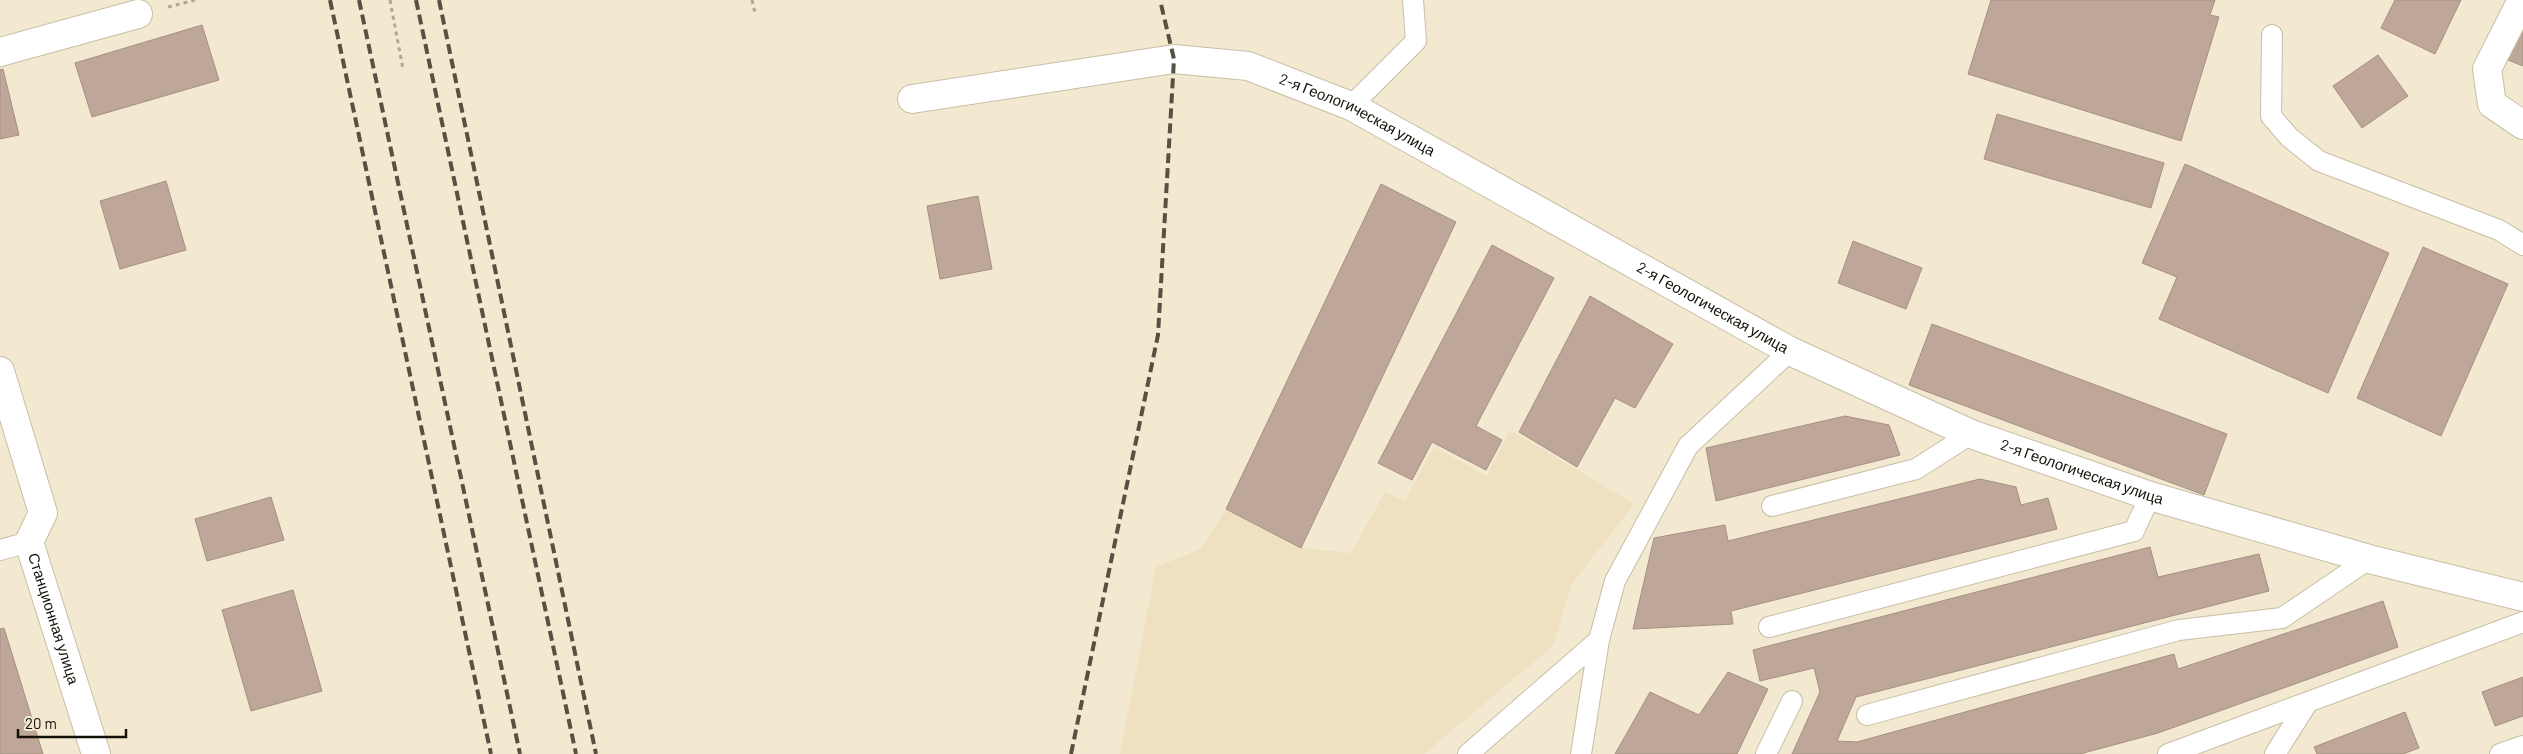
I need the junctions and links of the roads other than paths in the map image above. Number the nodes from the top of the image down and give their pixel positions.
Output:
1 (1413, 0) edge
2 (2522, 0) edge
3 (138, 14) dead end
4 (2272, 35) dead end
5 (0, 52) edge
6 (912, 99) dead end
7 (1351, 106) junction
8 (2523, 125) edge
9 (2523, 245) edge
10 (1790, 351) junction
11 (0, 371) edge
12 (1971, 434) junction
13 (2150, 496) junction
14 (1772, 506) dead end
15 (29, 542) junction
16 (0, 550) edge
17 (2369, 559) junction
18 (2523, 597) edge
19 (2523, 622) edge
20 (1769, 627) dead end
21 (1600, 640) junction
22 (1792, 701) dead end
23 (2308, 702) junction
24 (1867, 715) dead end
25 (2523, 746) edge
26 (96, 754) edge
27 (1468, 754) edge
28 (1582, 754) edge
29 (1766, 754) edge
30 (2168, 754) edge
31 (2275, 754) edge
32 (2500, 754) edge

1 - 7 lane
2 - 8 street
3 - 5 street
4 - 9 lane
6 - 7 street, 2-я Геологическая улица
7 - 10 street, 2-я Геологическая улица
10 - 12 street, 2-я Геологическая улица
10 - 21 lane
11 - 15 street, Станционная улица
12 - 13 street, 2-я Геологическая улица
12 - 14 lane
13 - 17 street, 2-я Геологическая улица
13 - 20 lane
15 - 16 lane
15 - 26 street, Станционная улица
17 - 18 street, 2-я Геологическая улица
17 - 24 lane
19 - 23 lane
21 - 27 lane
21 - 28 lane
22 - 29 lane
23 - 30 lane
23 - 31 lane
25 - 32 lane

